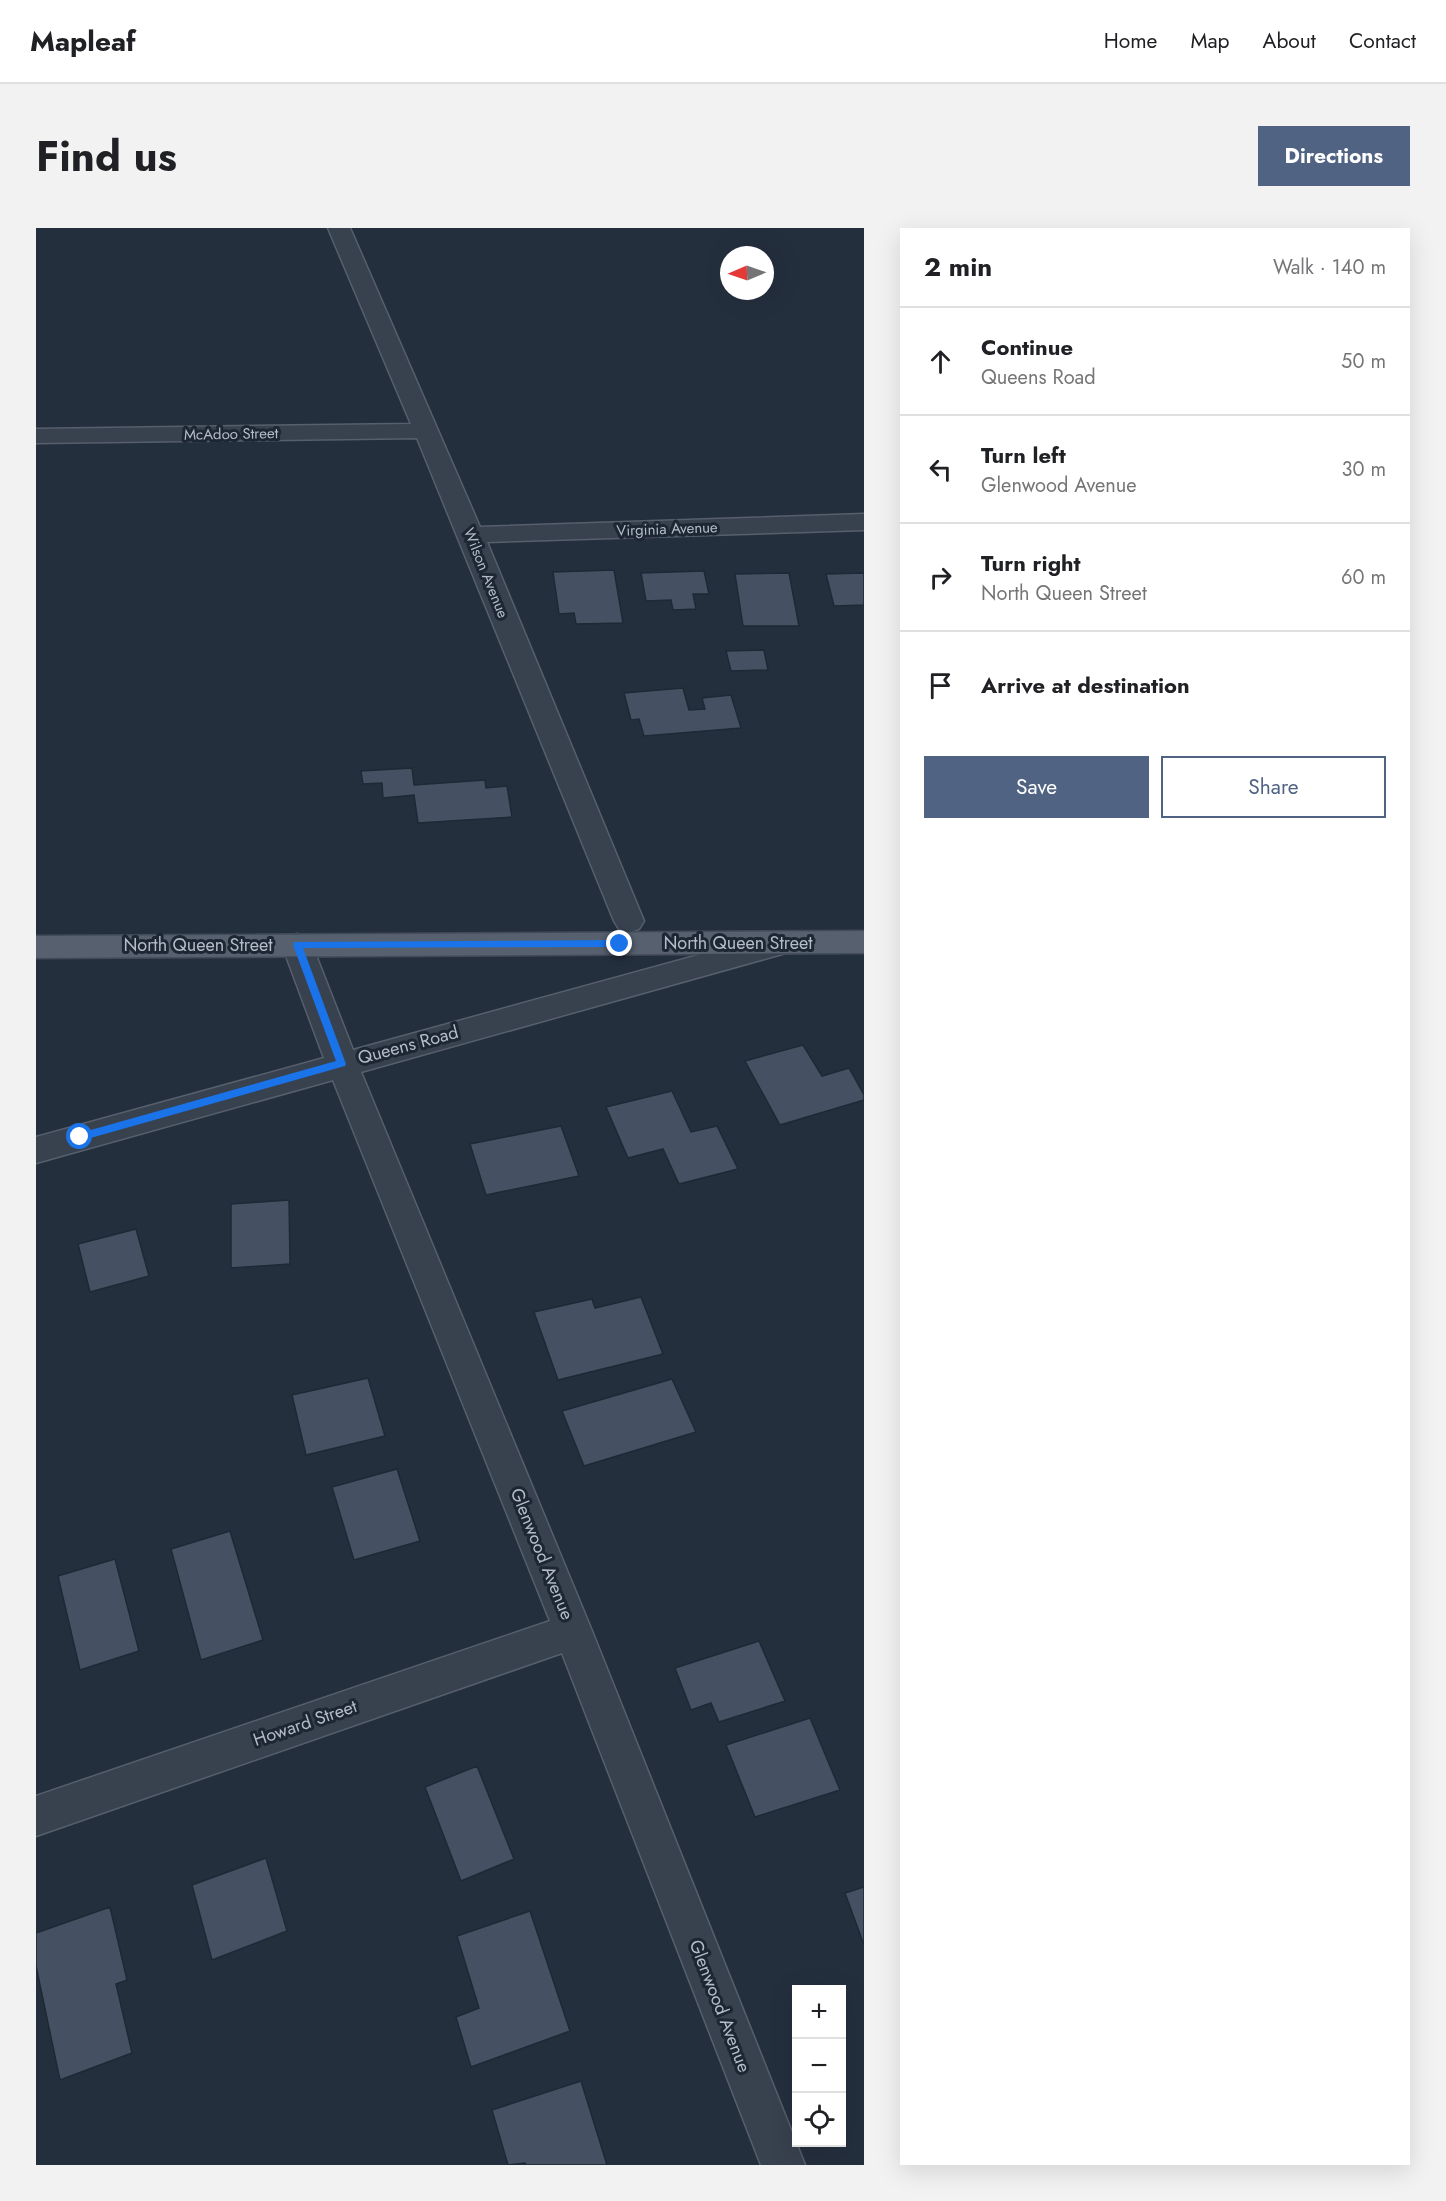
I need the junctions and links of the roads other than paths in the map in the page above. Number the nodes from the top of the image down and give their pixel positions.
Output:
1 (339, 228) edge
2 (426, 431) junction
3 (36, 436) edge
4 (864, 522) edge
5 (471, 536) junction
6 (629, 921) dead end
7 (864, 942) edge
8 (782, 943) junction
9 (297, 945) junction
10 (36, 947) edge
11 (342, 1064) junction
12 (36, 1150) edge
13 (573, 1631) junction
14 (36, 1816) edge
15 (783, 2165) edge

1 - 2 street, Wilson Avenue
2 - 3 street, McAdoo Street
2 - 5 street, Wilson Avenue
4 - 5 street, Virginia Avenue
5 - 6 street, Wilson Avenue
7 - 8 main road, North Queen Street
8 - 9 main road, North Queen Street
8 - 11 street, Queens Road
9 - 10 main road, North Queen Street
9 - 11 street, Glenwood Avenue
11 - 12 street, Queens Road
11 - 13 street, Glenwood Avenue
13 - 14 street, Howard Street
13 - 15 street, Glenwood Avenue

